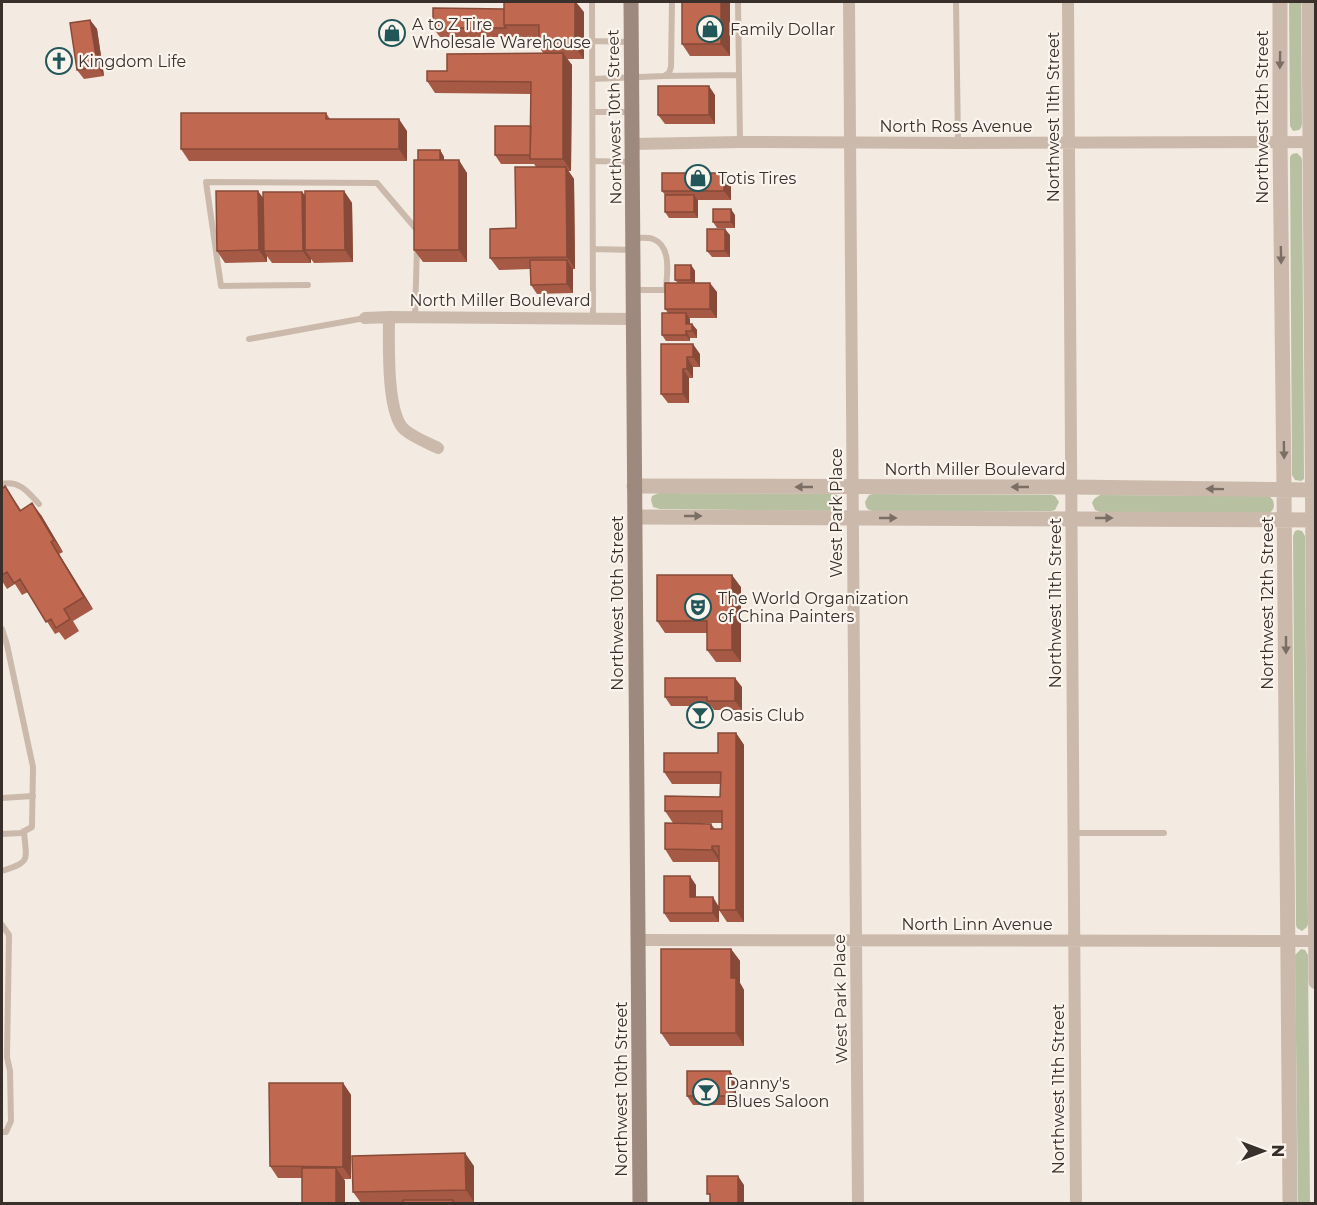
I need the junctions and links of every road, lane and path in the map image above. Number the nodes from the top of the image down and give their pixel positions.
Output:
1 (592, 2) edge
2 (631, 2) edge
3 (672, 2) edge
4 (738, 2) edge
5 (849, 2) edge
6 (956, 2) edge
7 (1068, 2) edge
8 (1280, 2) edge
9 (1309, 2) edge
10 (592, 41) junction
11 (632, 42) junction
12 (739, 75) junction
13 (664, 76) junction
14 (632, 78) junction
15 (593, 79) junction
16 (593, 112) junction
17 (632, 112) junction
18 (740, 142) junction
19 (850, 142) junction
20 (1070, 142) junction
21 (1280, 142) junction
22 (1313, 142) edge
23 (958, 143) junction
24 (633, 144) junction
25 (593, 161) junction
26 (633, 162) junction
27 (633, 244) junction
28 (593, 249) junction
29 (308, 285) dead end
30 (633, 290) junction
31 (666, 290) junction
32 (676, 290) edge
33 (390, 317) junction
34 (365, 318) joint
35 (415, 318) junction
36 (593, 319) junction
37 (634, 319) junction
38 (249, 339) dead end
39 (438, 448) dead end
40 (2, 484) edge
41 (634, 486) junction
42 (852, 487) junction
43 (1070, 488) junction
44 (1284, 489) junction
45 (1314, 490) edge
46 (39, 504) dead end
47 (635, 517) junction
48 (853, 518) junction
49 (1071, 518) junction
50 (1284, 520) junction
51 (1314, 520) edge
52 (2, 629) edge
53 (33, 796) junction
54 (2, 798) edge
55 (24, 831) junction
56 (1073, 833) junction
57 (1164, 833) dead end
58 (2, 834) edge
59 (2, 871) edge
60 (2, 925) edge
61 (638, 940) junction
62 (856, 940) junction
63 (1074, 940) junction
64 (1288, 941) junction
65 (1315, 941) edge
66 (1316, 982) edge
67 (2, 1132) edge
68 (640, 1203) edge
69 (858, 1203) edge
70 (1076, 1203) edge
71 (1290, 1203) edge

1 - 10 lane
2 - 11 main road, Northwest 10th Street
3 - 13 lane
4 - 12 lane
5 - 19 street, West Park Place
6 - 23 lane
7 - 20 street, Northwest 11th Street
8 -> 21 street, Northwest 12th Street
9 - 22 street
10 - 11 lane
10 - 15 lane
11 - 14 main road, Northwest 10th Street
12 - 13 lane
12 - 18 lane
13 - 14 lane
14 - 15 lane
14 - 17 main road, Northwest 10th Street
15 - 16 lane
16 - 17 lane
16 - 25 lane
17 - 24 main road, Northwest 10th Street
18 - 19 street, North Ross Avenue
18 - 24 street, North Ross Avenue
19 - 23 street, North Ross Avenue
19 - 42 street, West Park Place
20 - 21 street, North Ross Avenue
20 - 23 street, North Ross Avenue
20 - 43 street, Northwest 11th Street
21 - 22 street, North Ross Avenue
21 -> 44 street, Northwest 12th Street
22 - 45 street
24 - 26 main road, Northwest 10th Street
25 - 26 lane
25 - 28 lane
26 - 27 main road, Northwest 10th Street
27 - 28 lane
27 - 30 main road, Northwest 10th Street
27 - 31 lane
28 - 36 lane
29 - 35 lane
30 - 31 lane
30 - 37 main road, Northwest 10th Street
31 - 32 lane
33 - 34 street, North Miller Boulevard
33 - 35 street, North Miller Boulevard
33 - 39 street
34 - 38 lane
35 - 36 street, North Miller Boulevard
36 - 37 street, North Miller Boulevard
37 - 41 main road, Northwest 10th Street
40 - 46 lane
42 -> 41 street, North Miller Boulevard
41 - 47 main road, Northwest 10th Street
43 -> 42 street, North Miller Boulevard
42 - 48 street, West Park Place
44 -> 43 street, North Miller Boulevard
43 - 49 street, Northwest 11th Street
44 - 45 street, North Miller Boulevard
44 - 50 street, Northwest 12th Street
45 - 51 street
47 -> 48 street
47 - 61 main road, Northwest 10th Street
48 -> 49 street
48 - 62 street, West Park Place
49 -> 50 street
49 - 56 street, Northwest 11th Street
50 - 51 street
50 -> 64 street, Northwest 12th Street
51 - 65 street
52 - 53 lane
53 - 54 lane
53 - 55 lane
55 - 58 lane
55 - 59 lane
56 - 57 lane
56 - 63 street, Northwest 11th Street
60 - 67 lane
61 - 62 street, North Linn Avenue
61 - 68 main road, Northwest 10th Street
62 - 63 street, North Linn Avenue
62 - 69 street, West Park Place
63 - 64 street, North Linn Avenue
63 - 70 street, Northwest 11th Street
64 - 65 street, North Linn Avenue
64 - 71 street, Northwest 12th Street
65 - 66 street

